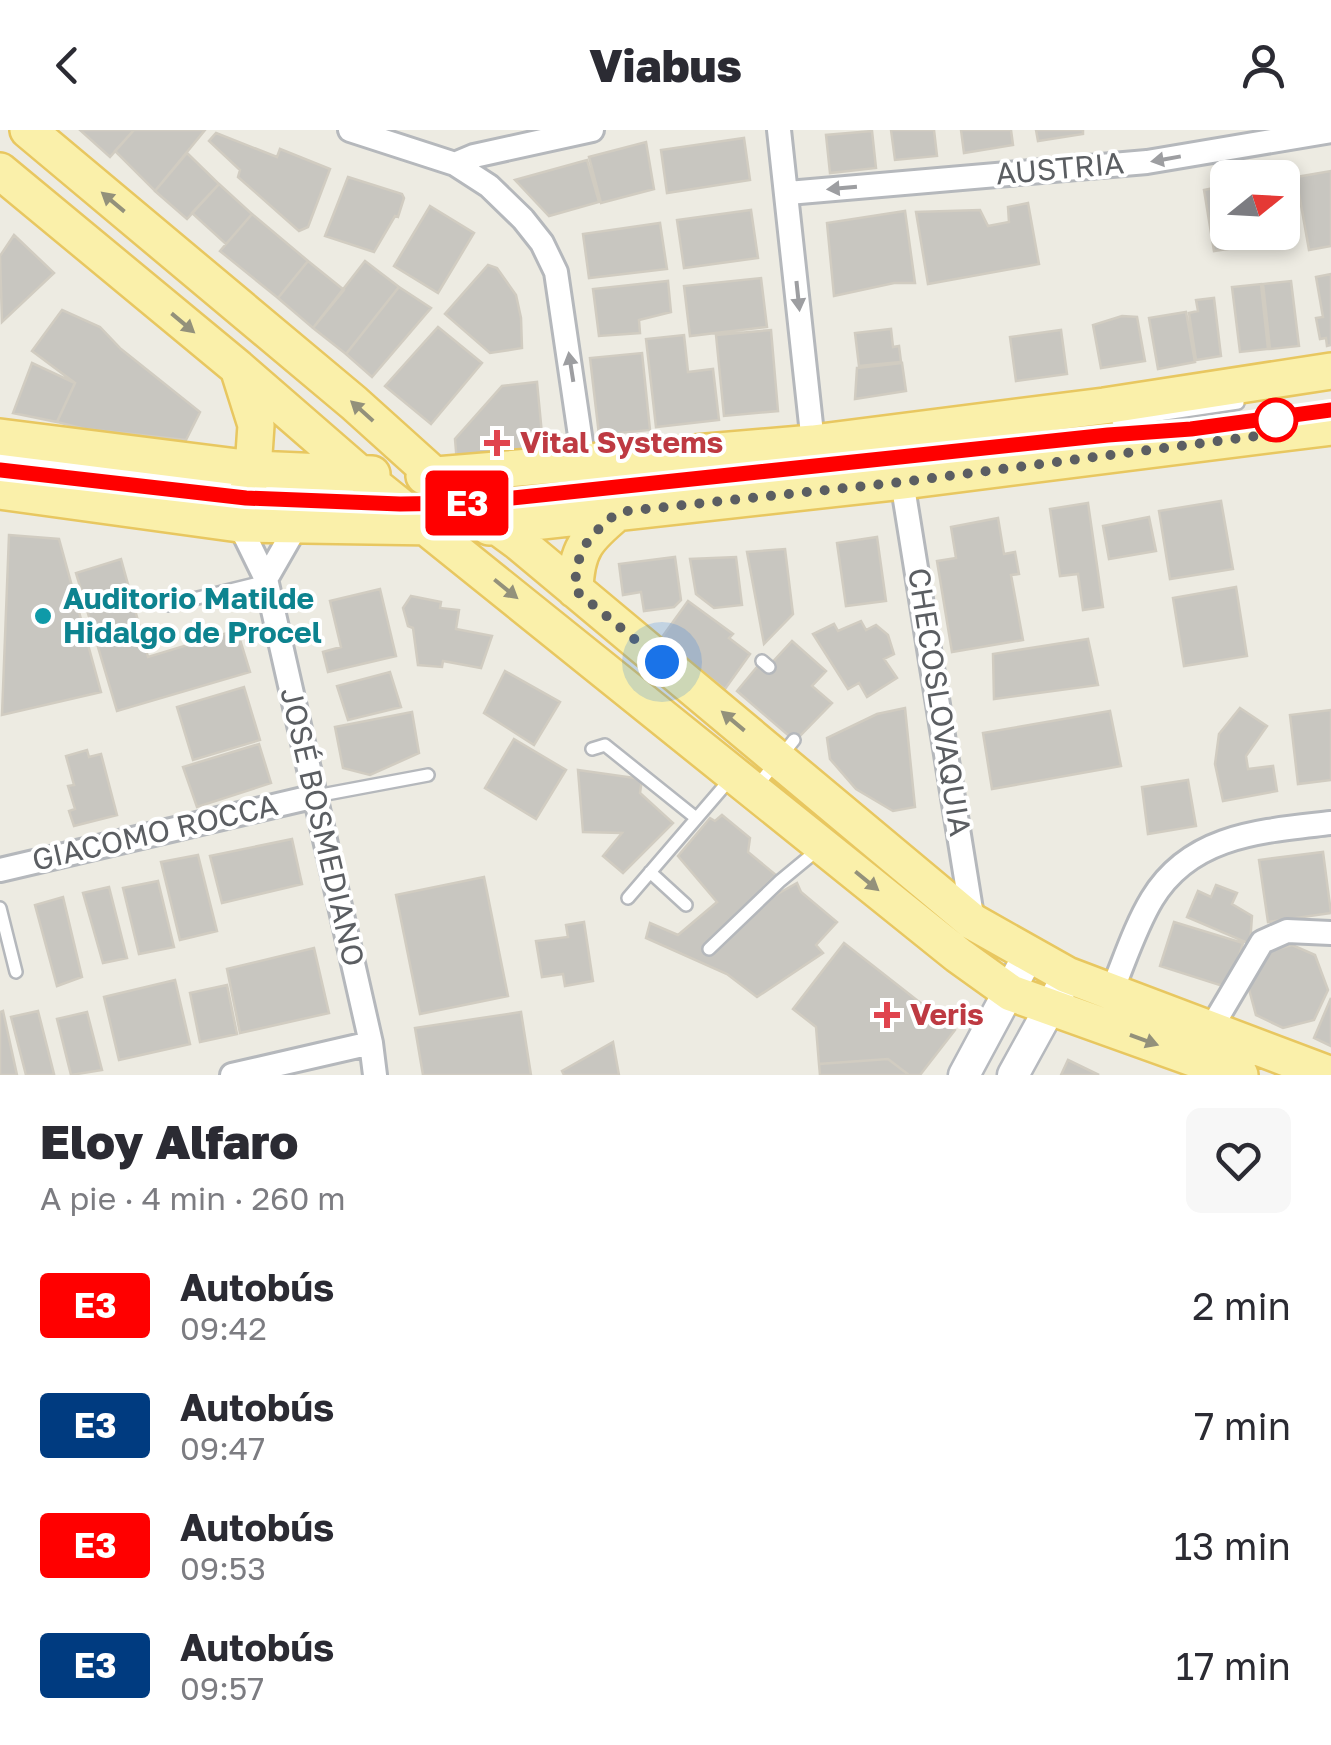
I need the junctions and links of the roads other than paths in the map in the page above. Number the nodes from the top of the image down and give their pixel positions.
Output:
1 (28, 130) edge
2 (350, 130) edge
3 (592, 130) edge
4 (779, 130) edge
5 (1331, 131) edge
6 (455, 164) junction
7 (0, 171) edge
8 (788, 193) junction
9 (238, 368) junction
10 (1331, 371) edge
11 (1258, 399) dead end
12 (256, 425) junction
13 (1331, 427) edge
14 (1107, 429) junction
15 (1174, 430) dead end
16 (1027, 431) dead end
17 (0, 437) edge
18 (813, 443) junction
19 (0, 456) edge
20 (194, 462) junction
21 (584, 463) junction
22 (0, 470) edge
23 (902, 482) junction
24 (381, 490) junction
25 (450, 490) junction
26 (0, 491) edge
27 (247, 495) junction
28 (618, 512) junction
29 (297, 525) junction
30 (500, 526) junction
31 (430, 528) junction
32 (266, 580) junction
33 (575, 590) junction
34 (169, 605) dead end
35 (592, 748) dead end
36 (786, 750) junction
37 (428, 775) dead end
38 (744, 782) junction
39 (316, 796) junction
40 (696, 818) junction
41 (1331, 823) edge
42 (823, 845) junction
43 (0, 870) edge
44 (650, 872) junction
45 (628, 898) dead end
46 (686, 905) dead end
47 (0, 908) edge
48 (973, 922) junction
49 (1331, 933) edge
50 (710, 950) dead end
51 (1028, 956) junction
52 (16, 972) dead end
53 (1067, 975) junction
54 (1011, 992) junction
55 (1112, 992) junction
56 (1052, 1007) junction
57 (1210, 1030) junction
58 (372, 1043) junction
59 (1331, 1074) edge
60 (232, 1075) edge
61 (375, 1075) edge
62 (964, 1075) edge
63 (1013, 1075) edge
64 (1240, 1075) edge

25 -> 1 main road
2 - 6 street
3 - 6 street
4 - 8 street
5 -> 8 street, AUSTRIA
21 -> 6 street
7 -> 9 main road
8 -> 18 street
9 - 12 main road
9 - 24 main road
10 - 18 main road
11 - 14 lane
12 - 20 main road
12 - 27 main road
13 - 23 main road
14 - 15 lane
14 - 25 lane
16 - 25 lane
17 - 20 main road
18 - 21 main road
19 - 27 lane
20 - 27 main road
21 - 25 main road
22 - 27 lane
23 - 28 main road
23 - 48 street, CHECOSLOVAQUIA
24 - 25 main road
24 - 25 lane
24 - 27 main road
24 - 27 lane
24 - 31 main road
25 - 30 main road
26 - 27 main road
27 - 29 main road
27 - 32 street, JOSÉ BOSMEDIANO
28 - 30 main road
28 - 33 main road
29 - 31 main road
29 - 32 street
30 - 31 main road
30 - 33 main road
31 -> 38 main road
32 - 34 lane
32 - 39 street, JOSÉ BOSMEDIANO
36 -> 33 main road
35 - 40 lane
36 - 38 lane
36 - 48 main road
37 - 39 lane, GIACOMO ROCCA
38 - 40 lane
38 - 42 main road
39 - 43 street, GIACOMO ROCCA
39 - 58 street, JOSÉ BOSMEDIANO
40 - 44 lane
41 - 55 street
42 - 50 lane
42 -> 54 main road
44 - 45 lane
44 - 46 lane
47 - 52 lane
48 - 51 main road
49 - 57 street
51 - 53 main road
51 - 54 main road
53 - 55 main road
53 - 56 main road
54 - 56 main road
54 - 62 main road
55 - 57 main road
56 - 63 main road
56 -> 64 main road
57 - 59 main road
58 - 60 street
58 - 61 street, JOSÉ BOSMEDIANO

